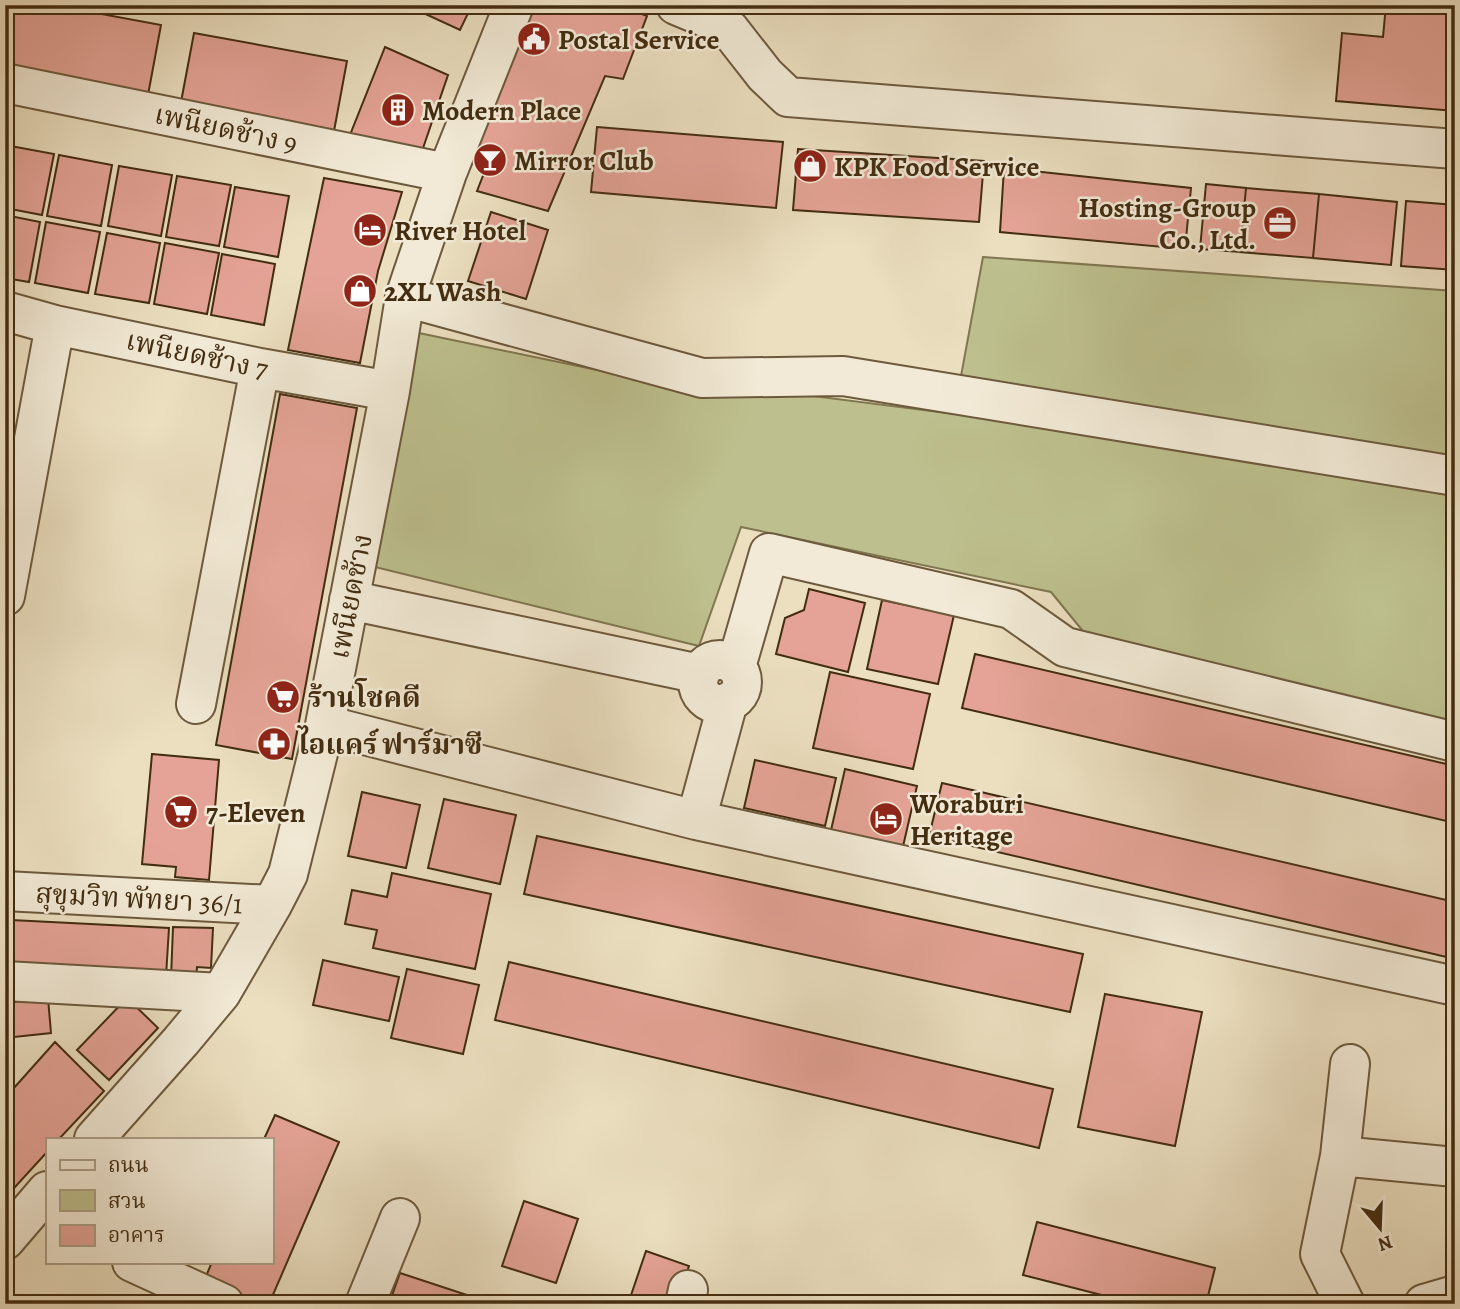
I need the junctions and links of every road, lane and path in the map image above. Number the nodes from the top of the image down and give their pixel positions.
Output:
1 (514, 5) edge
2 (676, 5) edge
3 (715, 13) edge
4 (6, 89) edge
5 (1455, 149) edge
6 (447, 173) junction
7 (405, 297) junction
8 (5, 311) edge
9 (55, 325) junction
10 (260, 368) junction
11 (390, 391) junction
12 (1455, 477) edge
13 (5, 596) edge
14 (349, 600) junction
15 (722, 681) junction
16 (196, 704) dead end
17 (325, 725) junction
18 (1455, 741) edge
19 (696, 820) junction
20 (5, 891) edge
21 (272, 905) junction
22 (5, 981) edge
23 (1455, 986) edge
24 (221, 993) junction
25 (1350, 1064) dead end
26 (94, 1138) edge
27 (1340, 1156) junction
28 (1455, 1167) edge
29 (400, 1217) dead end
30 (136, 1264) edge
31 (1455, 1295) edge
32 (224, 1304) edge
33 (365, 1304) edge
34 (1345, 1304) edge
35 (1424, 1304) edge

1 - 6 street, เพนียดช้าง
2 - 3 street
3 - 5 street
4 - 6 street, เพนียดช้าง 9
6 - 7 street, เพนียดช้าง
7 - 11 street, เพนียดช้าง
7 - 12 street
8 - 9 street, เพนียดช้าง 7
9 - 10 street, เพนียดช้าง 7
9 - 13 street
10 - 11 street, เพนียดช้าง 7
10 - 16 street
11 - 14 street, เพนียดช้าง
14 - 15 street
14 - 17 street, เพนียดช้าง
15 - 18 street
15 - 19 street
17 - 19 street
17 - 21 street, เพนียดช้าง
19 - 23 street
20 - 21 street, สุขุมวิท พัทยา 36/1
21 - 24 street, เพนียดช้าง
22 - 24 street
24 - 26 street, เพนียดช้าง
25 - 27 street
27 - 28 street
27 - 34 street
29 - 33 street
30 - 32 street
31 - 35 street

